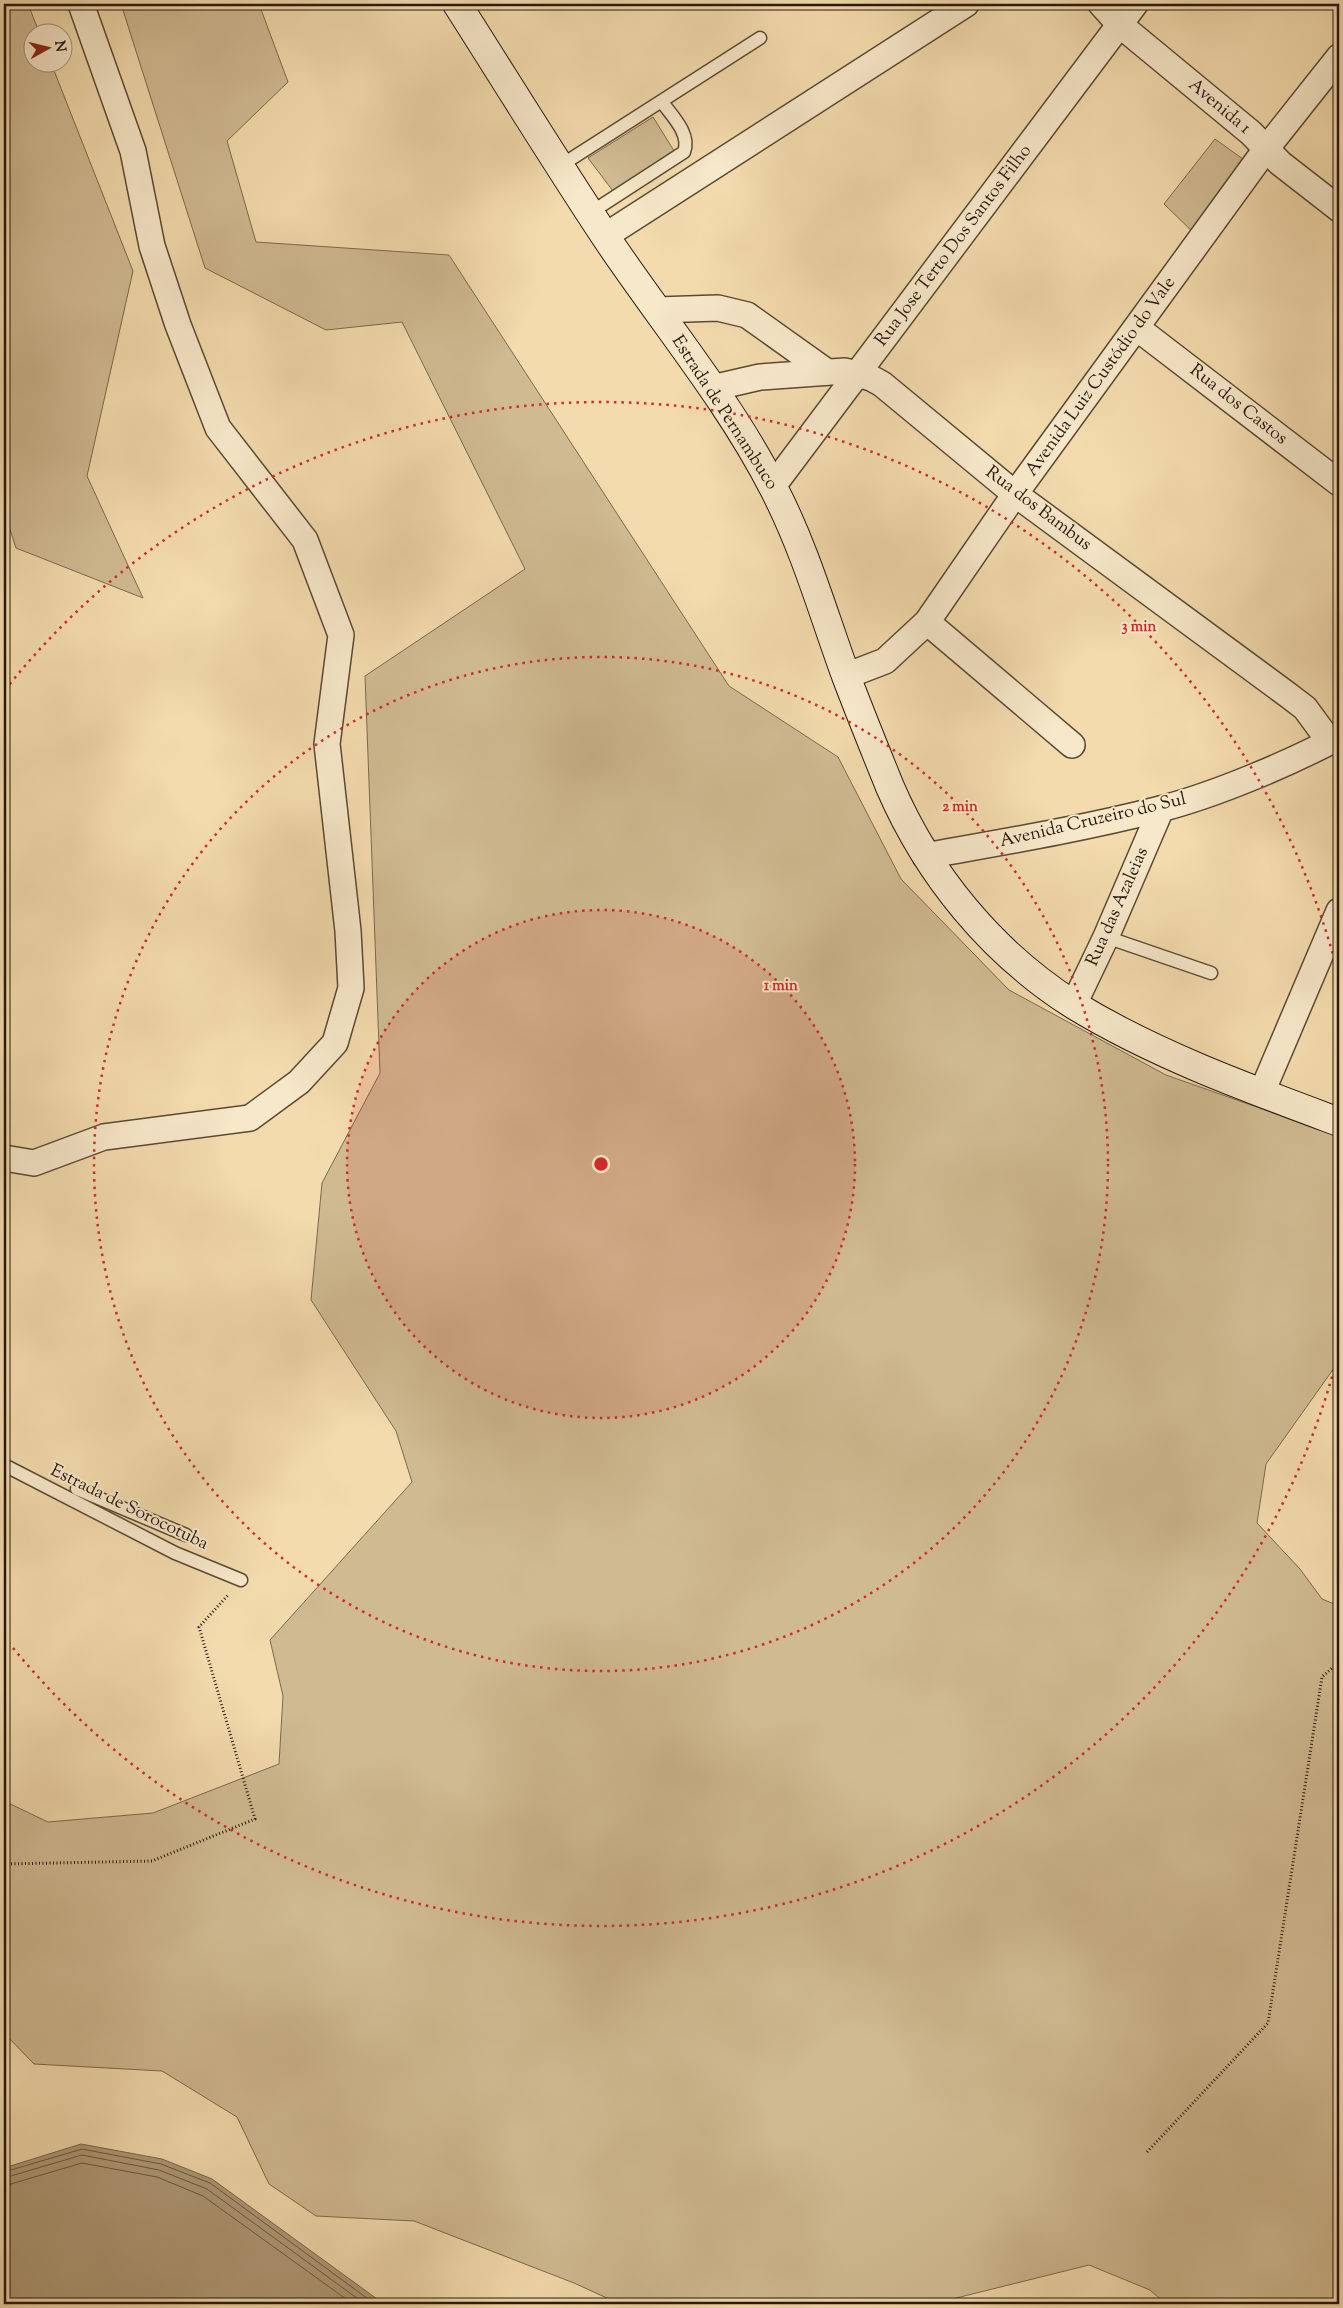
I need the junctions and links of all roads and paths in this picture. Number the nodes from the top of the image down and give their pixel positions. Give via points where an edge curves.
1 (80, 4) edge
2 (456, 4) edge
3 (966, 4) edge
4 (1101, 4) edge
5 (1135, 4) edge
6 (1120, 24) junction
7 (760, 38) dead end
8 (1339, 57) edge
9 (662, 102) junction
10 (1266, 150) junction
11 (560, 166) junction
12 (1339, 209) edge
13 (590, 213) junction
14 (605, 236) junction
15 (657, 310) junction
16 (1137, 328) junction
17 (827, 372) junction
18 (859, 374) junction
19 (712, 388) junction
20 (1339, 483) edge
21 (773, 486) junction
22 (1015, 494) junction
23 (927, 622) junction
24 (846, 676) junction
25 (1334, 740) edge
26 (1072, 745) dead end
27 (1161, 809) junction
28 (925, 856) junction
29 (1339, 911) edge
30 (1106, 937) junction
31 (1211, 974) dead end
32 (1074, 1004) junction
33 (1262, 1092) junction
34 (1339, 1122) edge
35 (4, 1158) edge
36 (4, 1465) edge
37 (77, 1489) dead end
38 (166, 1527) junction
39 (186, 1535) dead end
40 (159, 1545) junction
41 (241, 1580) joint
42 (1339, 1662) edge
43 (4, 1864) edge
44 (1147, 2152) dead end

1 - 35 street via 133,151 152,246 218,428 305,540 341,635 327,744 348,931 350,988 335,1043 299,1082 250,1118 104,1136 34,1163
2 - 11 main road, Estrada de Pernambuco
3 - 14 street
4 - 6 street, Avenida 1
5 - 6 street, Rua Jose Terto Dos Santos Filho
6 - 10 street, Avenida 1 via 1251,133
6 - 18 street, Rua Jose Terto Dos Santos Filho
7 - 9 lane
8 - 10 street, Avenida Luiz Custódio do Vale
9 - 11 lane
9 - 13 lane via 684,134 684,152
10 - 12 street, Avenida 1
10 - 16 street, Avenida Luiz Custódio do Vale
11 - 13 main road, Estrada de Pernambuco
13 - 14 main road, Estrada de Pernambuco
14 - 15 main road, Estrada de Pernambuco
15 - 17 street via 718,308 747,315
15 - 19 main road, Estrada de Pernambuco
16 - 20 street, Rua dos Castos
16 - 22 street, Avenida Luiz Custódio do Vale
17 - 18 street, Rua dos Bambus
17 - 19 street, Rua dos Bambus via 760,377
18 - 21 street, Rua Jose Terto Dos Santos Filho
18 - 22 street, Rua dos Bambus via 882,384
19 - 21 main road, Estrada de Pernambuco
21 - 24 main road, Estrada de Pernambuco via 807,561
22 - 23 street, Avenida Luiz Custódio do Vale
22 - 25 street, Rua dos Bambus via 1305,708
23 - 24 street, Avenida Luiz Custódio do Vale via 884,661
23 - 26 street
24 - 28 main road, Estrada de Pernambuco via 892,792
25 - 27 street, Avenida Cruzeiro do Sul via 1261,773
27 - 28 street, Avenida Cruzeiro do Sul
27 - 30 street, Rua das Azaleias
28 - 32 main road, Estrada de Pernambuco via 956,900 990,936 1029,972
29 - 33 street
30 - 31 lane
30 - 32 street, Rua das Azaleias
32 - 33 main road, Estrada de Pernambuco via 1146,1043
33 - 34 main road, Estrada de Pernambuco
36 - 40 lane, Estrada de Sorocotuba
37 - 38 lane
38 - 39 lane
38 - 40 lane
40 - 41 lane, Estrada de Sorocotuba
41 - 43 path via 199,1627 254,1819 152,1861
42 - 44 path via 1322,1677 1268,2023

